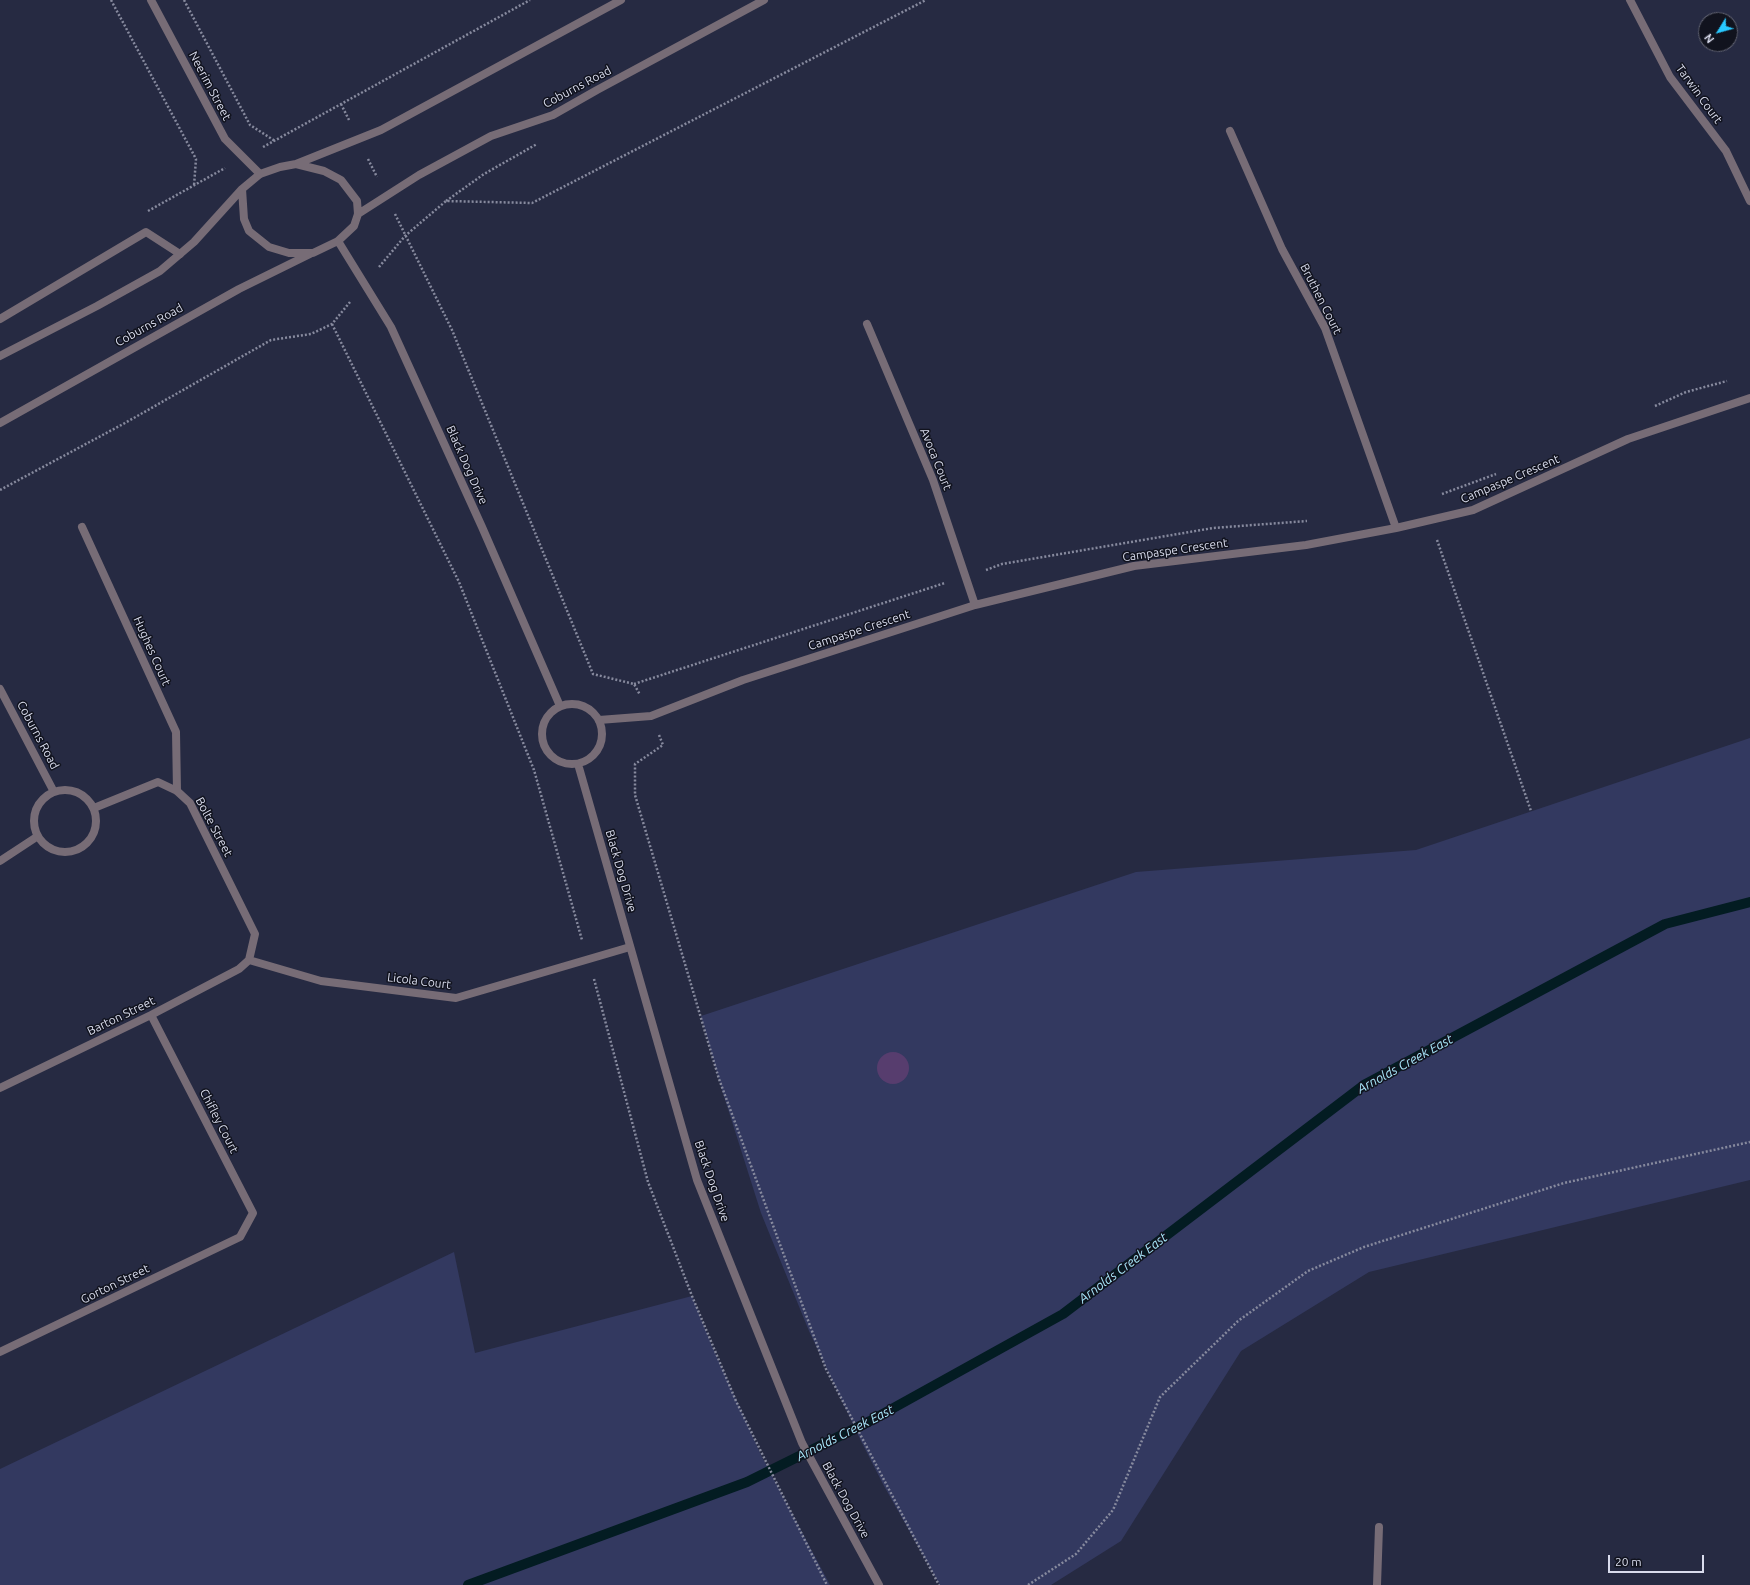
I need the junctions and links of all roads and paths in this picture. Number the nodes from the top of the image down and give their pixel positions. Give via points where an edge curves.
1 (111, 0) edge
2 (151, 0) edge
3 (184, 0) edge
4 (621, 0) edge
5 (764, 0) edge
6 (926, 0) edge
7 (1630, 0) edge
8 (341, 104) dead end
9 (1230, 131) dead end
10 (358, 139) junction
11 (275, 141) dead end
12 (540, 143) dead end
13 (296, 164) junction
14 (260, 174) junction
15 (194, 186) dead end
16 (242, 189) junction
17 (386, 196) junction
18 (446, 201) junction
19 (1750, 201) edge
20 (358, 214) junction
21 (405, 236) junction
22 (338, 241) junction
23 (313, 253) junction
24 (180, 254) junction
25 (365, 284) junction
26 (0, 319) edge
27 (332, 324) junction
28 (867, 324) dead end
29 (0, 356) edge
30 (1729, 381) dead end
31 (1750, 398) edge
32 (1650, 408) dead end
33 (0, 423) edge
34 (1497, 474) dead end
35 (0, 490) edge
36 (1438, 495) dead end
37 (1431, 520) junction
38 (1308, 521) dead end
39 (82, 527) dead end
40 (1396, 528) junction
41 (966, 576) junction
42 (975, 605) junction
43 (634, 684) junction
44 (0, 689) edge
45 (560, 706) junction
46 (651, 716) junction
47 (599, 720) junction
48 (578, 764) junction
49 (177, 791) junction
50 (54, 792) junction
51 (94, 808) junction
52 (1531, 811) dead end
53 (38, 836) junction
54 (0, 861) edge
55 (630, 947) junction
56 (588, 959) junction
57 (249, 960) junction
58 (151, 1015) junction
59 (0, 1088) edge
60 (1750, 1142) edge
61 (240, 1237) joint
62 (0, 1352) edge
63 (1379, 1527) dead end
64 (827, 1585) edge
65 (879, 1585) edge
66 (939, 1585) edge
67 (1028, 1585) edge
68 (1378, 1585) edge

1 - 15 path via 196,159
2 - 14 street, Neerim Street via 225,139
3 - 11 path via 250,126
4 - 10 street via 388,126
5 - 17 street, Coburns Road via 554,115 491,136
6 - 18 path via 532,203
7 - 19 street, Tarwin Court via 1670,77 1726,151
8 - 10 path
9 - 40 street, Bruthen Court via 1282,249 1325,328
10 - 13 street
10 - 17 path
12 - 18 path via 484,174
13 - 14 street via 280,166
13 - 20 street via 324,171 341,180 357,201
14 - 16 street
16 - 23 street via 244,219 249,231 269,247 289,253
16 - 24 street
17 - 20 street, Coburns Road
17 - 21 path
18 - 21 path
20 - 22 street via 354,226
21 - 25 path
21 - 43 path via 452,330 593,674
22 - 23 street
22 - 25 street, Black Dog Drive
23 - 33 street, Coburns Road via 239,289
24 - 26 street via 146,232
24 - 29 street via 160,271
25 - 27 path
25 - 45 street, Black Dog Drive via 394,334 482,526
27 - 35 path via 312,334 271,340
27 - 56 path via 459,582 534,770
28 - 41 street, Avoca Court via 933,480
30 - 32 path via 1686,392
31 - 37 street, Campaspe Crescent via 1628,439 1473,510
34 - 36 path
37 - 40 street, Campaspe Crescent
37 - 52 path
38 - 41 path via 1213,528 1002,564
39 - 49 street, Hughes Court via 176,732
40 - 42 street, Campaspe Crescent via 1306,545 1134,566
41 - 42 street, Avoca Court
41 - 43 path
42 - 46 street, Campaspe Crescent via 743,680
43 - 46 path
44 - 50 street, Coburns Road
45 - 47 street via 569,704 587,707
45 - 48 street via 545,719 542,738 545,748 559,762
46 - 47 street, Campaspe Crescent
46 - 66 path via 663,745 635,764 635,795 719,1079 826,1369
47 - 48 street via 602,738 599,747 594,755
48 - 55 street, Black Dog Drive
49 - 51 street, Bolte Street via 158,782
49 - 57 street, Bolte Street via 190,803 255,934
50 - 51 street via 65,790 77,793 87,799
50 - 53 street via 45,798 35,816
51 - 53 street via 94,832 89,842 79,849 68,852 56,851
53 - 54 street
55 - 56 street, Licola Court
55 - 65 street, Black Dog Drive via 697,1180 808,1456
56 - 57 street, Licola Court via 456,998 321,981
56 - 64 path via 648,1182 736,1401
57 - 58 street, Barton Street via 239,969
58 - 59 street, Barton Street
58 - 61 street, Chifley Court via 253,1213
60 - 67 path via 1564,1183 1364,1247 1308,1271 1238,1321 1160,1397 1113,1510 1076,1554
61 - 62 street, Gorton Street
63 - 68 street

